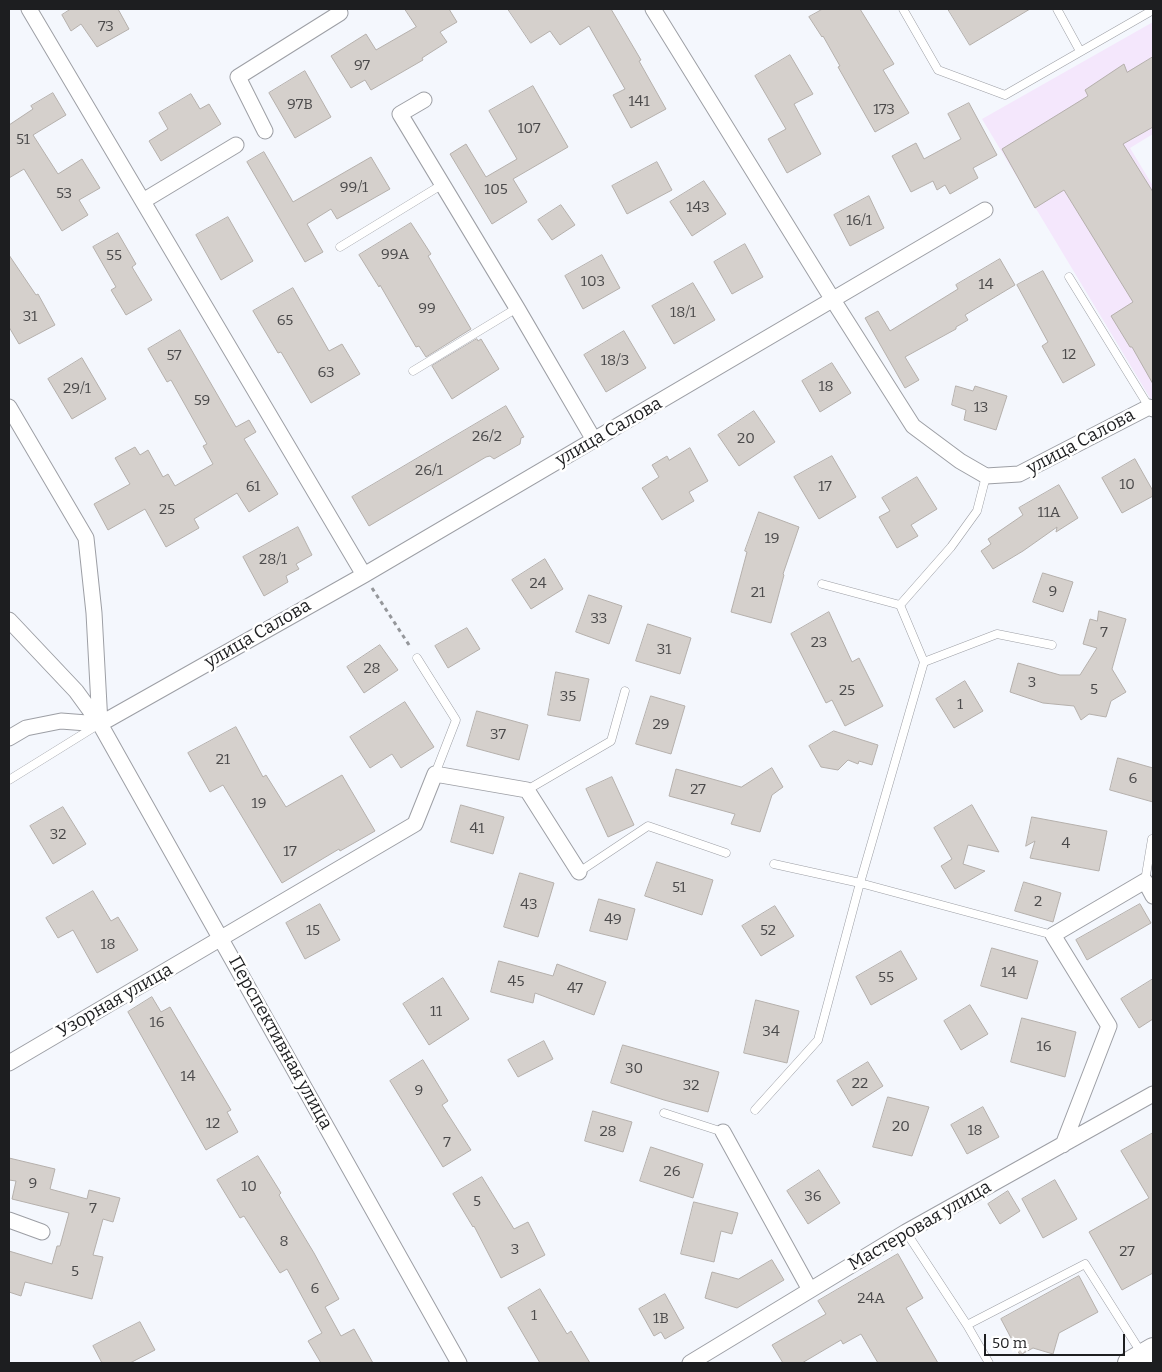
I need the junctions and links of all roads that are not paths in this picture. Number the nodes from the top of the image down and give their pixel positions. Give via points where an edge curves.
1 (29, 9) edge
2 (653, 9) edge
3 (903, 9) edge
4 (1058, 9) edge
5 (342, 10) edge
6 (1153, 10) edge
7 (1080, 51) junction
8 (424, 100) dead end
9 (266, 131) dead end
10 (236, 145) dead end
11 (443, 184) junction
12 (143, 201) junction
13 (985, 210) dead end
14 (340, 247) dead end
15 (1069, 277) dead end
16 (833, 300) junction
17 (517, 308) junction
18 (413, 371) dead end
19 (9, 407) edge
20 (1151, 408) edge
21 (594, 440) junction
22 (986, 476) junction
23 (364, 575) junction
24 (822, 584) dead end
25 (900, 605) junction
26 (9, 620) edge
27 (1052, 646) dead end
28 (417, 658) road end
29 (924, 662) junction
30 (625, 691) dead end
31 (100, 724) junction
32 (9, 738) edge
33 (435, 774) junction
34 (9, 780) edge
35 (527, 790) junction
36 (1152, 839) edge
37 (726, 853) dead end
38 (774, 864) dead end
39 (579, 872) joint
40 (1144, 881) junction
41 (860, 883) junction
42 (1153, 896) edge
43 (1053, 935) junction
44 (222, 939) junction
45 (9, 1063) edge
46 (1153, 1094) edge
47 (755, 1110) dead end
48 (664, 1113) dead end
49 (723, 1132) joint
50 (1063, 1145) junction
51 (9, 1220) edge
52 (42, 1232) dead end
53 (906, 1232) junction
54 (810, 1290) junction
55 (967, 1325) junction
56 (1142, 1356) edge
57 (459, 1363) edge
58 (690, 1363) edge
59 (989, 1363) edge

1 - 12 street
2 - 16 street
3 - 7 lane via 938,70 1005,94
4 - 7 lane
5 - 9 street via 238,77
6 - 7 lane
8 - 11 street via 400,114
10 - 12 street
11 - 14 lane
11 - 17 street
12 - 23 street
13 - 16 street, улица Салова
15 - 20 lane
16 - 21 street, улица Салова
16 - 22 street via 913,426
17 - 18 lane
17 - 21 street
19 - 31 street, Перспективная улица via 86,538
20 - 22 street, улица Салова via 1019,474
21 - 23 street, улица Салова
22 - 25 lane via 976,511 951,547
23 - 31 street, улица Салова
24 - 25 lane
25 - 29 lane
26 - 31 street, Перспективная улица via 76,691
27 - 29 lane via 998,634
28 - 33 lane via 456,720
29 - 41 lane
30 - 35 lane via 611,741
31 - 32 street via 61,721 26,728
31 - 34 lane
31 - 44 street, Перспективная улица
33 - 35 street
33 - 44 street, Узорная улица via 415,824
35 - 39 street
36 - 40 lane
37 - 39 lane via 648,826
38 - 41 lane
40 - 42 street
40 - 43 street
41 - 43 lane
41 - 47 lane via 818,1040
43 - 50 street via 1109,1026
44 - 45 street, Узорная улица
44 - 57 street, Перспективная улица
46 - 50 street, Мастеровая улица
48 - 49 lane
49 - 54 street
50 - 53 street, Мастеровая улица
51 - 52 street
53 - 54 street, Мастеровая улица
53 - 55 lane
54 - 58 street, Мастеровая улица
55 - 56 lane via 1085,1264
55 - 59 lane

